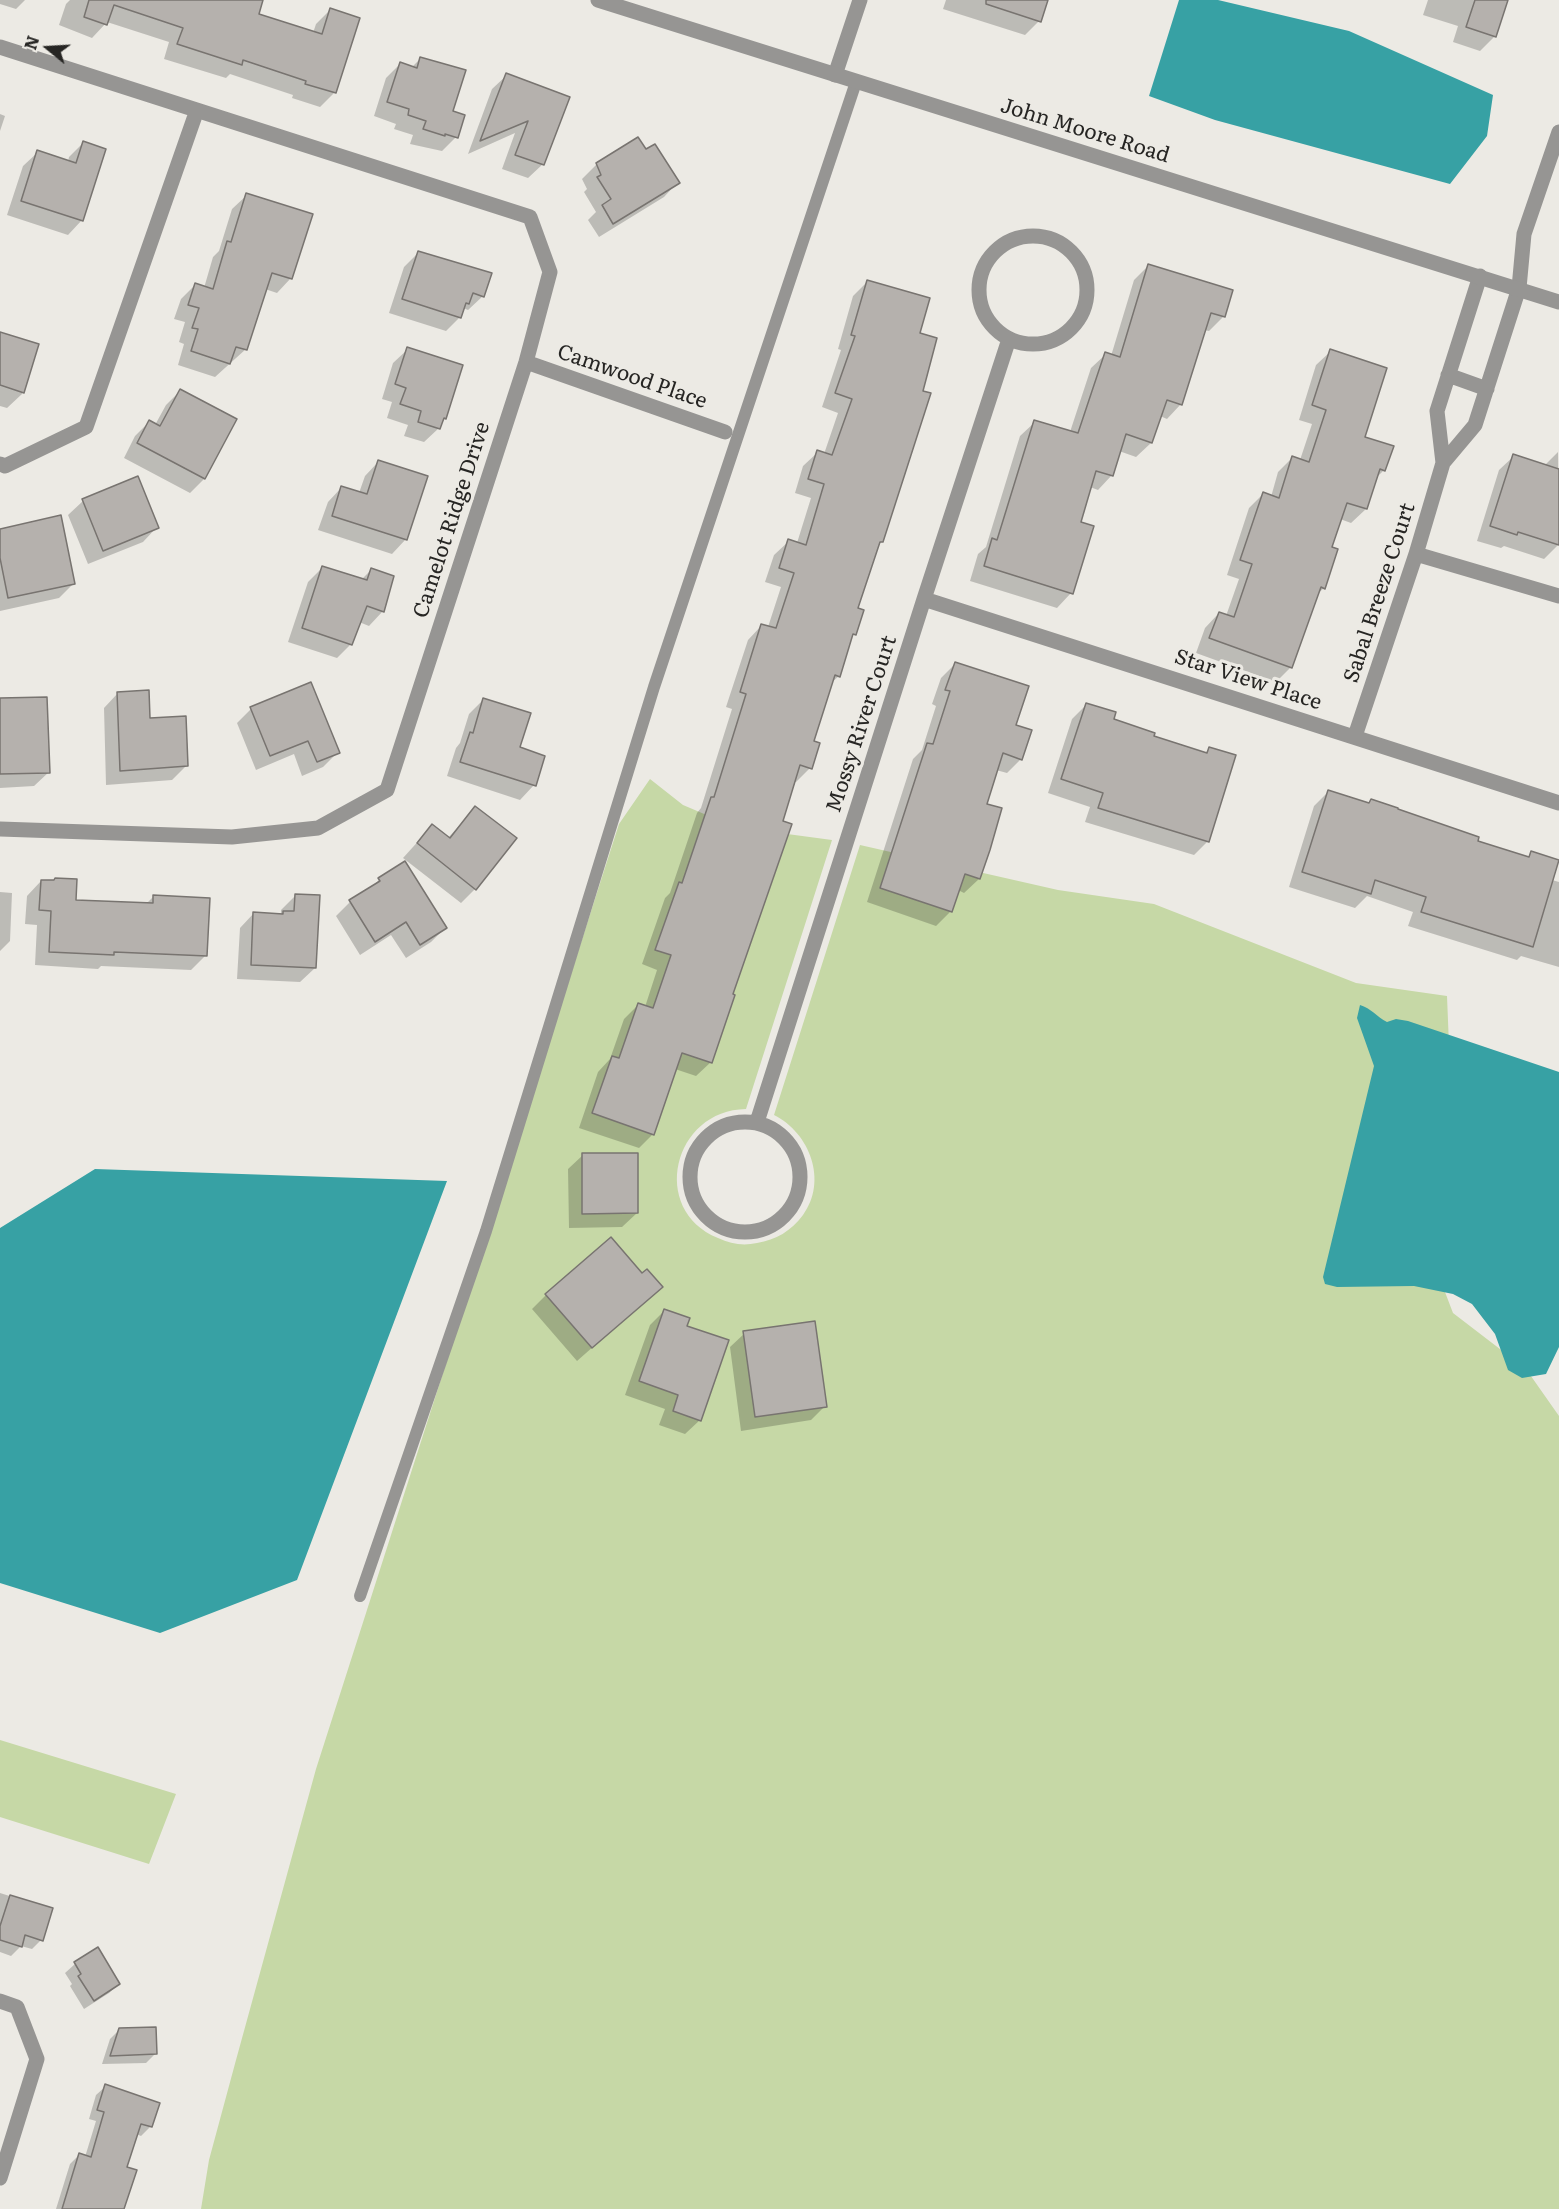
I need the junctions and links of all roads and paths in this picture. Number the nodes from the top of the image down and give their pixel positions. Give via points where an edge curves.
1 (598, 0) edge
2 (860, 0) edge
3 (0, 47) edge
4 (835, 75) junction
5 (856, 82) junction
6 (197, 110) junction
7 (1559, 132) edge
8 (1480, 276) junction
9 (1519, 288) junction
10 (1559, 302) edge
11 (1009, 339) junction
12 (526, 362) junction
13 (1448, 375) junction
14 (1487, 389) junction
15 (725, 432) dead end
16 (1443, 463) junction
17 (0, 464) edge
18 (1416, 554) junction
19 (1559, 596) edge
20 (924, 599) junction
21 (1355, 736) junction
22 (1559, 802) edge
23 (0, 829) edge
24 (757, 1122) junction
25 (360, 1596) dead end
26 (0, 2001) edge
27 (0, 2178) edge

1 - 4 street, John Moore Road
2 - 4 street
3 - 6 street, Camelot Ridge Drive
4 - 5 street, John Moore Road
5 - 8 street, John Moore Road
5 - 25 lane via 654,687 486,1231
6 - 12 street, Camelot Ridge Drive via 530,217 550,272
6 - 17 street via 86,427 5,466
7 - 9 street, Sabal Breeze Court via 1524,234
8 - 9 street, John Moore Road
8 - 13 street, Sabal Breeze Court
9 - 10 street, John Moore Road
9 - 14 street, Sabal Breeze Court
11 - 11 street via 995,329 979,299 979,281 985,265 995,251 1017,238 1043,236 1060,242 1084,270 1087,288 1076,323 1062,336 1045,343
11 - 20 street, Mossy River Court
12 - 15 street, Camwood Place
12 - 23 street, Camelot Ridge Drive via 387,790 318,828 232,837
13 - 14 street
13 - 16 street, Sabal Breeze Court via 1437,411
14 - 16 street, Sabal Breeze Court via 1475,425
16 - 18 street, Sabal Breeze Court
18 - 19 street
18 - 21 street, Sabal Breeze Court
20 - 21 street, Star View Place
20 - 24 street, Mossy River Court
21 - 22 street, Star View Place
24 - 24 street via 738,1121 719,1127 704,1139 694,1156 690,1174 692,1193 715,1224 731,1231 766,1228 781,1219 793,1206 799,1190 801,1172 787,1140
26 - 27 street via 16,2007 37,2059

